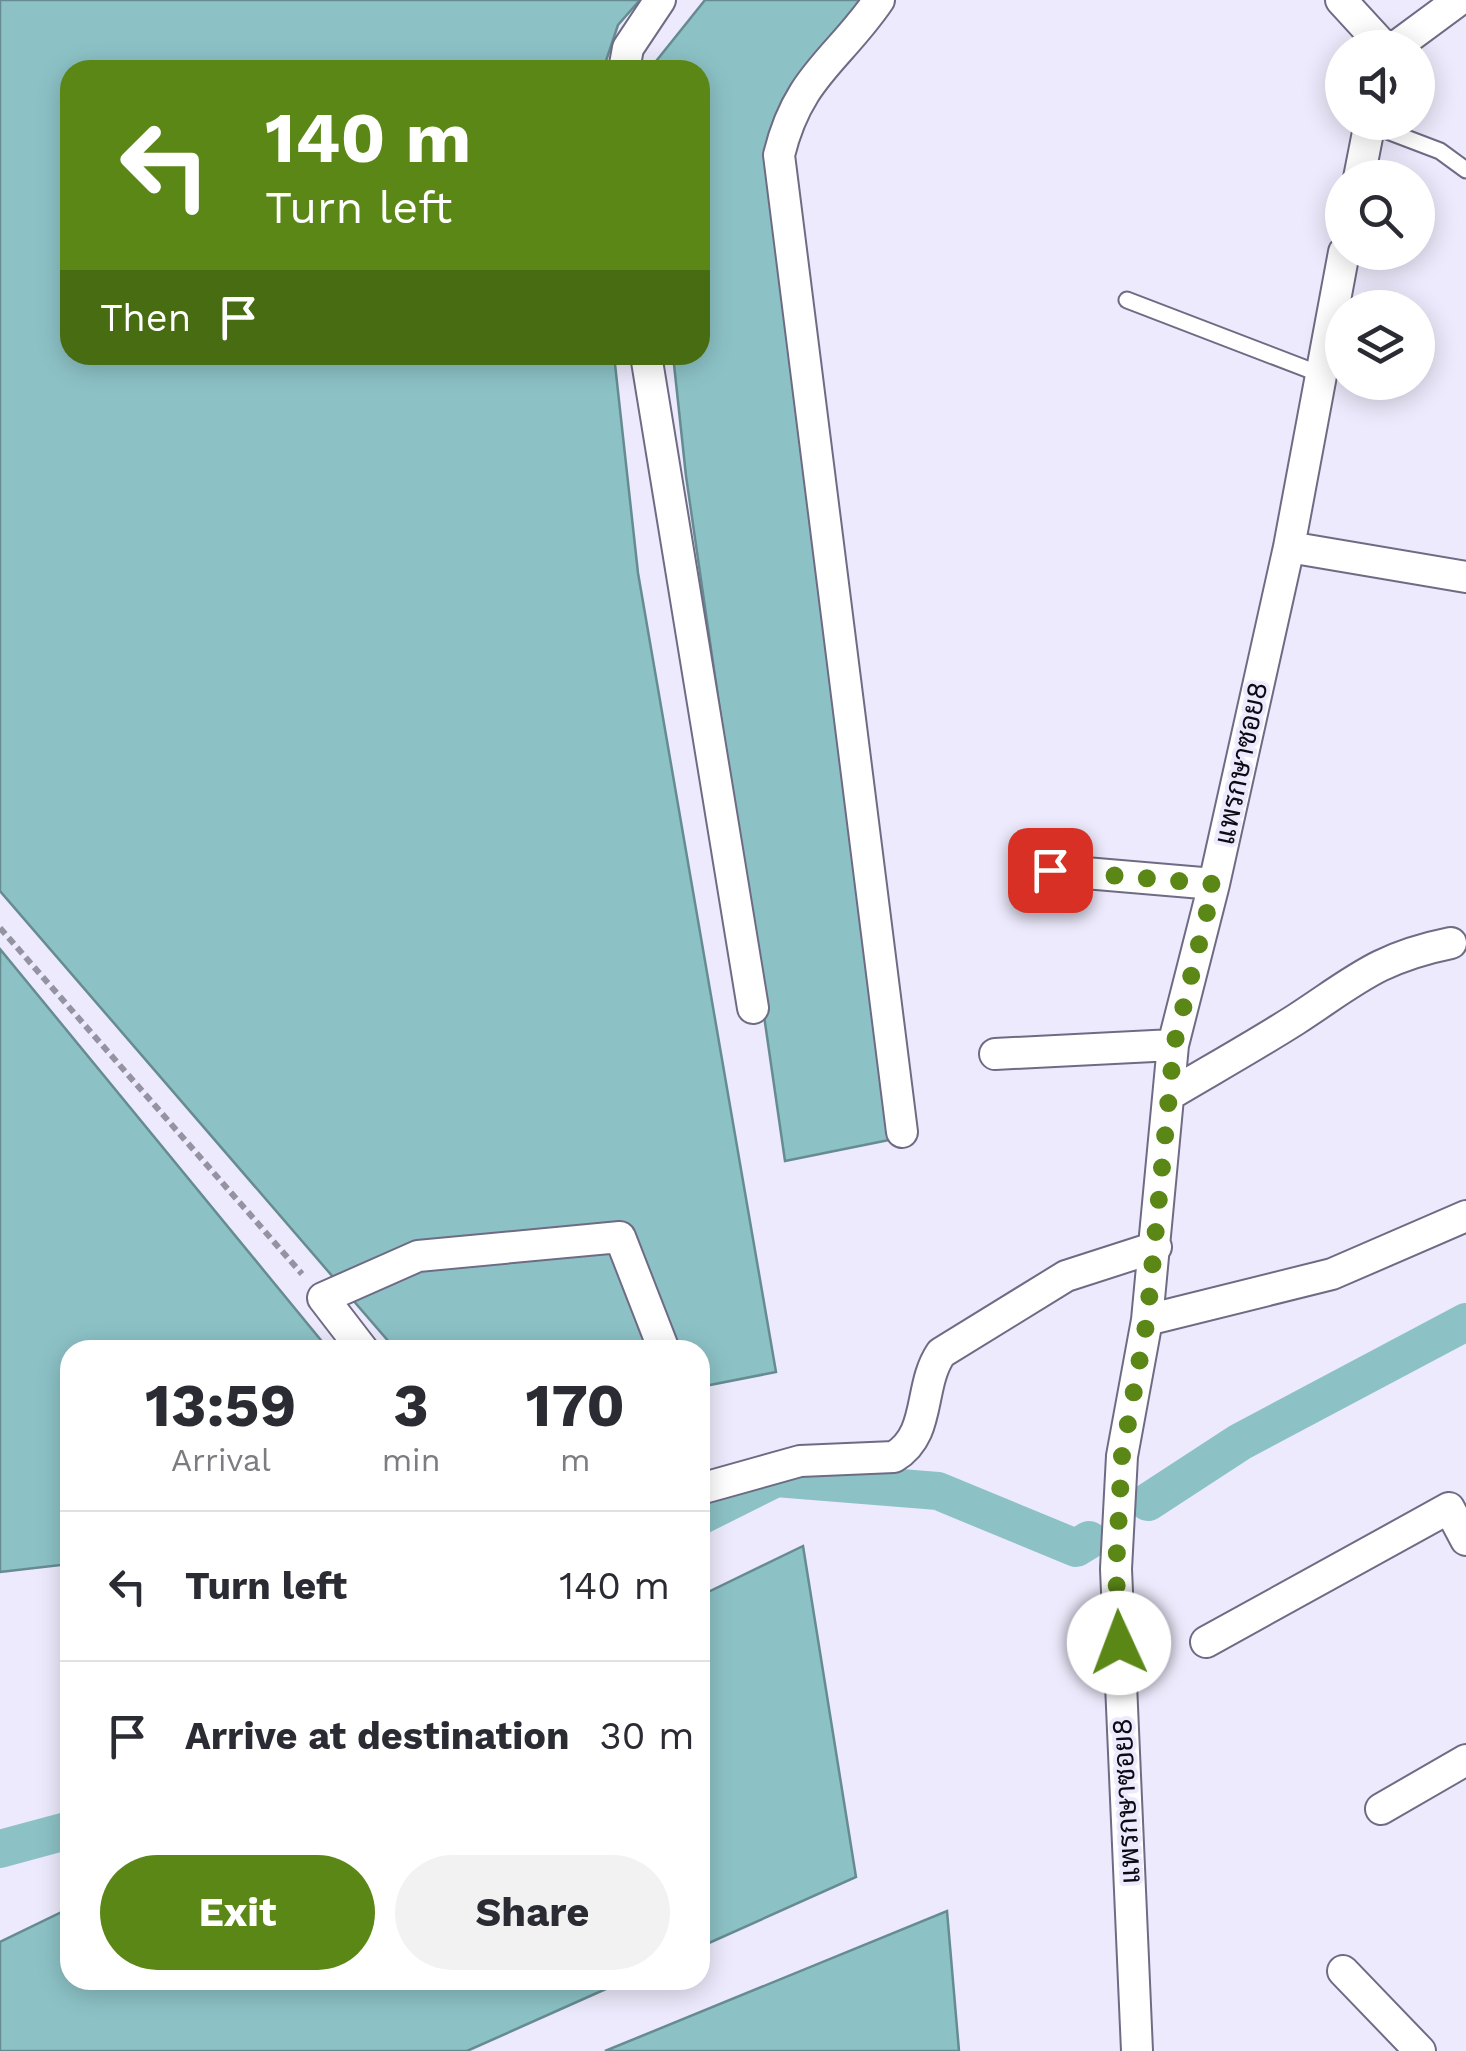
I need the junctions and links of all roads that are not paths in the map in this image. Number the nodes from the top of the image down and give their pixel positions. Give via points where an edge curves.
1 (660, 0) edge
2 (880, 0) edge
3 (1341, 0) edge
4 (1459, 0) edge
5 (1368, 30) edge
6 (1418, 30) edge
7 (626, 60) edge
8 (1412, 140) edge
9 (1466, 170) edge
10 (1340, 270) edge
11 (1127, 300) dead end
12 (648, 365) edge
13 (1320, 374) junction
14 (1289, 547) junction
15 (1466, 577) edge
16 (1050, 870) dead end
17 (1214, 884) junction
18 (1451, 943) dead end
19 (753, 1008) dead end
20 (1174, 1045) junction
21 (995, 1054) dead end
22 (1169, 1095) junction
23 (902, 1132) dead end
24 (1466, 1216) edge
25 (1156, 1248) junction
26 (1147, 1320) junction
27 (355, 1340) edge
28 (660, 1340) edge
29 (710, 1486) edge
30 (1458, 1504) edge
31 (1466, 1540) edge
32 (1206, 1642) dead end
33 (1466, 1760) edge
34 (1381, 1809) dead end
35 (1342, 1970) dead end
36 (1137, 2051) edge
37 (1420, 2051) edge

1 - 7 street
2 - 23 street via 811,80 788,116 779,155
3 - 5 street
4 - 6 street
8 - 9 lane
10 - 13 street, แพรกษาซอย8
11 - 13 lane
12 - 19 street
13 - 14 street, แพรกษาซอย8
14 - 15 street
14 - 17 street, แพรกษาซอย8
16 - 17 street
17 - 20 street, แพรกษาซอย8
18 - 22 street via 1410,951 1356,975
20 - 21 street
20 - 22 street, แพรกษาซอย8
22 - 25 street, แพรกษาซอย8
24 - 26 street via 1332,1274
25 - 26 street, แพรกษาซอย8
25 - 29 street via 1066,1276 941,1353 928,1372 919,1434 894,1457 800,1461
26 - 36 street, แพรกษาซอย8 via 1122,1456 1116,1569
27 - 28 street via 322,1298 418,1256 620,1237
30 - 31 street
30 - 32 street
33 - 34 street
35 - 37 street

